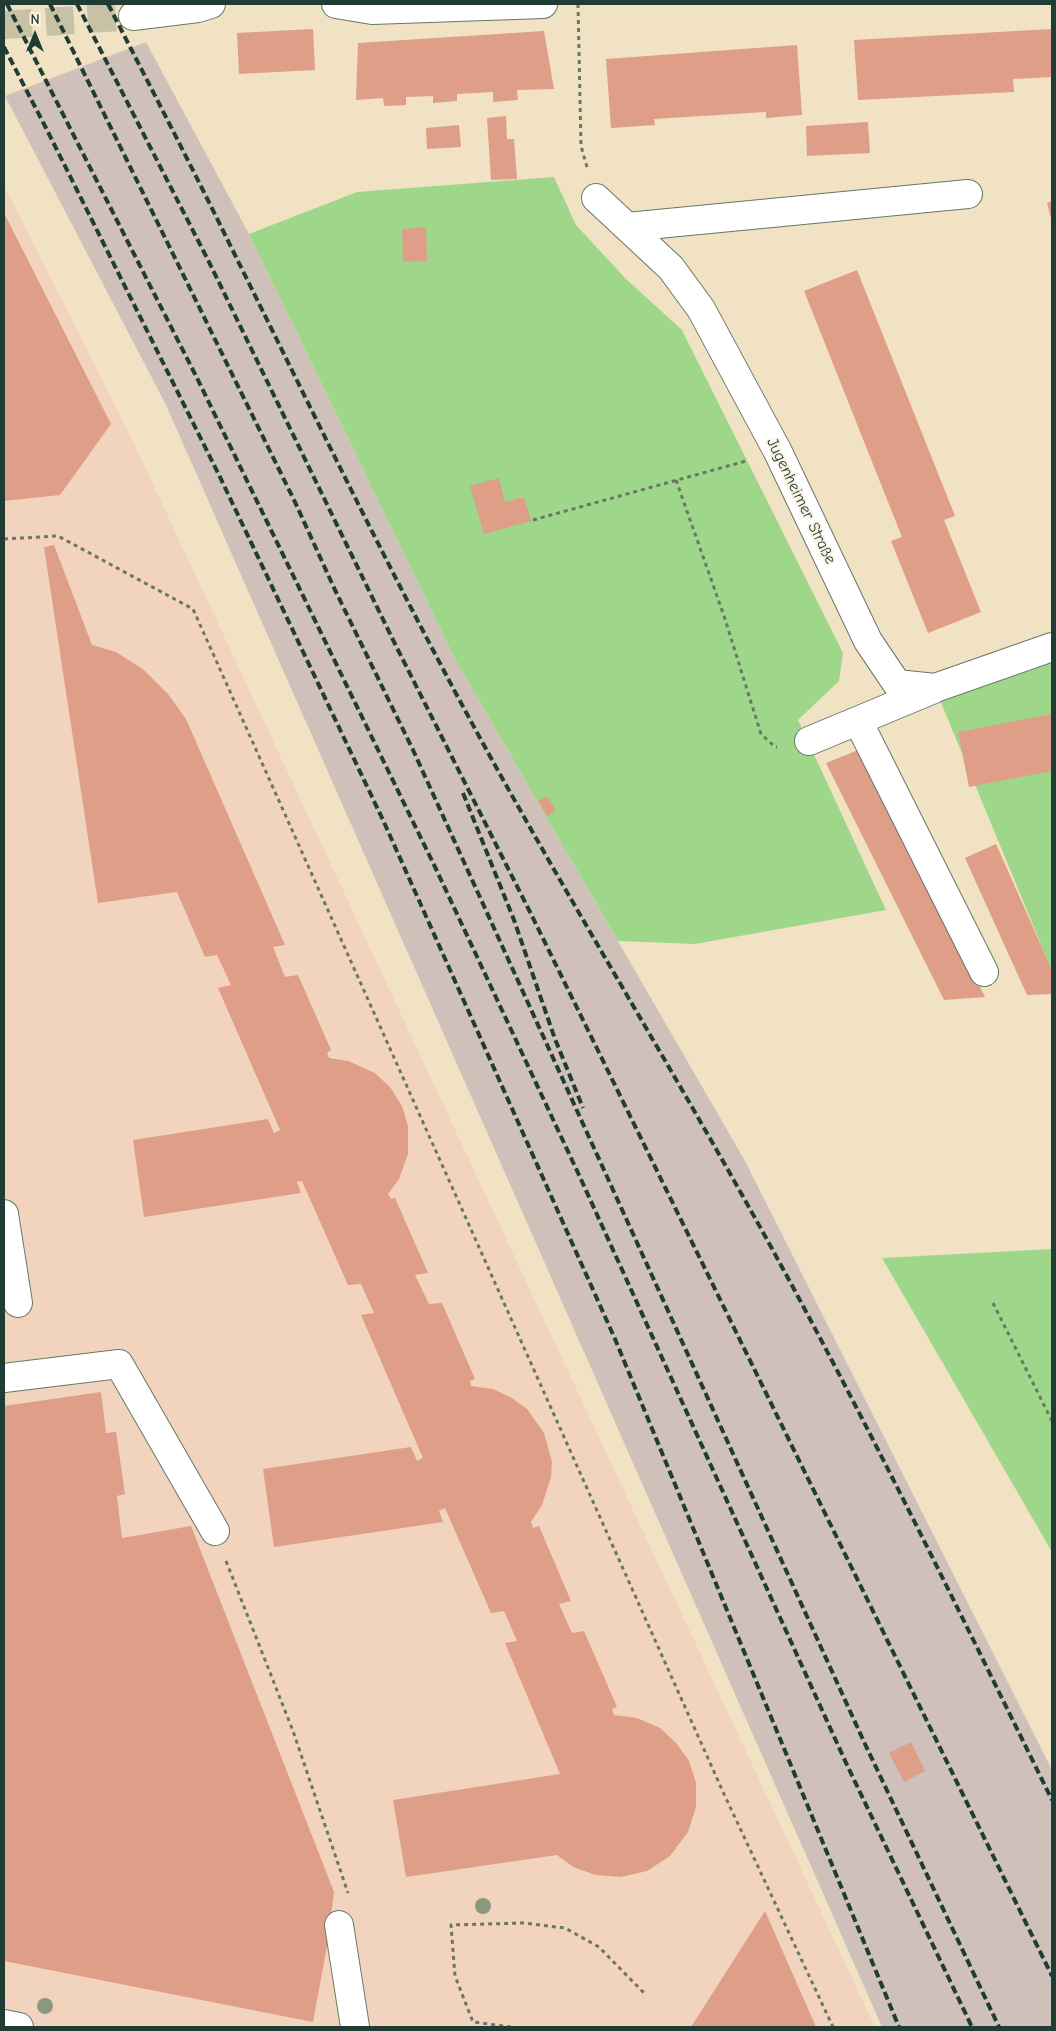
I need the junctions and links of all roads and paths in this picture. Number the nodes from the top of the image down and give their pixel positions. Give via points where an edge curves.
1 (210, 4) edge
2 (336, 4) edge
3 (543, 4) edge
4 (578, 4) edge
5 (133, 16) tunnel mouth
6 (968, 194) dead end
7 (596, 198) joint
8 (627, 228) junction
9 (778, 452) junction
10 (676, 480) junction
11 (533, 520) dead end
12 (4, 539) edge
13 (1052, 647) edge
14 (935, 688) junction
15 (858, 721) junction
16 (809, 742) joint
17 (984, 972) dead end
18 (4, 1214) edge
19 (8, 1261) edge
20 (993, 1302) dead end
21 (18, 1303) dead end
22 (4, 1378) edge
23 (1052, 1421) edge
24 (215, 1531) joint
25 (349, 1898) dead end
26 (339, 1924) dead end
27 (644, 1993) dead end
28 (4, 2024) edge
29 (19, 2027) edge
30 (355, 2027) edge
31 (511, 2027) edge
32 (833, 2027) edge

1 - 5 street
2 - 3 street via 372,10
4 - 7 path via 581,146
6 - 8 street
7 - 8 street, Jugenheimer Straße
8 - 9 street, Jugenheimer Straße via 671,268 701,310
9 - 10 path
9 - 14 street, Jugenheimer Straße via 868,641 897,684
10 - 11 path
10 - 16 path via 724,616 760,734 775,748
12 - 32 path via 58,536 193,609 716,1775
13 - 14 street, Jugenheimer Straße
14 - 15 street
15 - 16 street
15 - 17 street
18 - 19 street
19 - 21 street
20 - 23 path
22 - 24 street via 119,1364
24 - 25 path via 293,1731
26 - 30 street
27 - 31 path via 599,1947 565,1928 523,1923 451,1925 456,1976 473,2022
28 - 29 street

